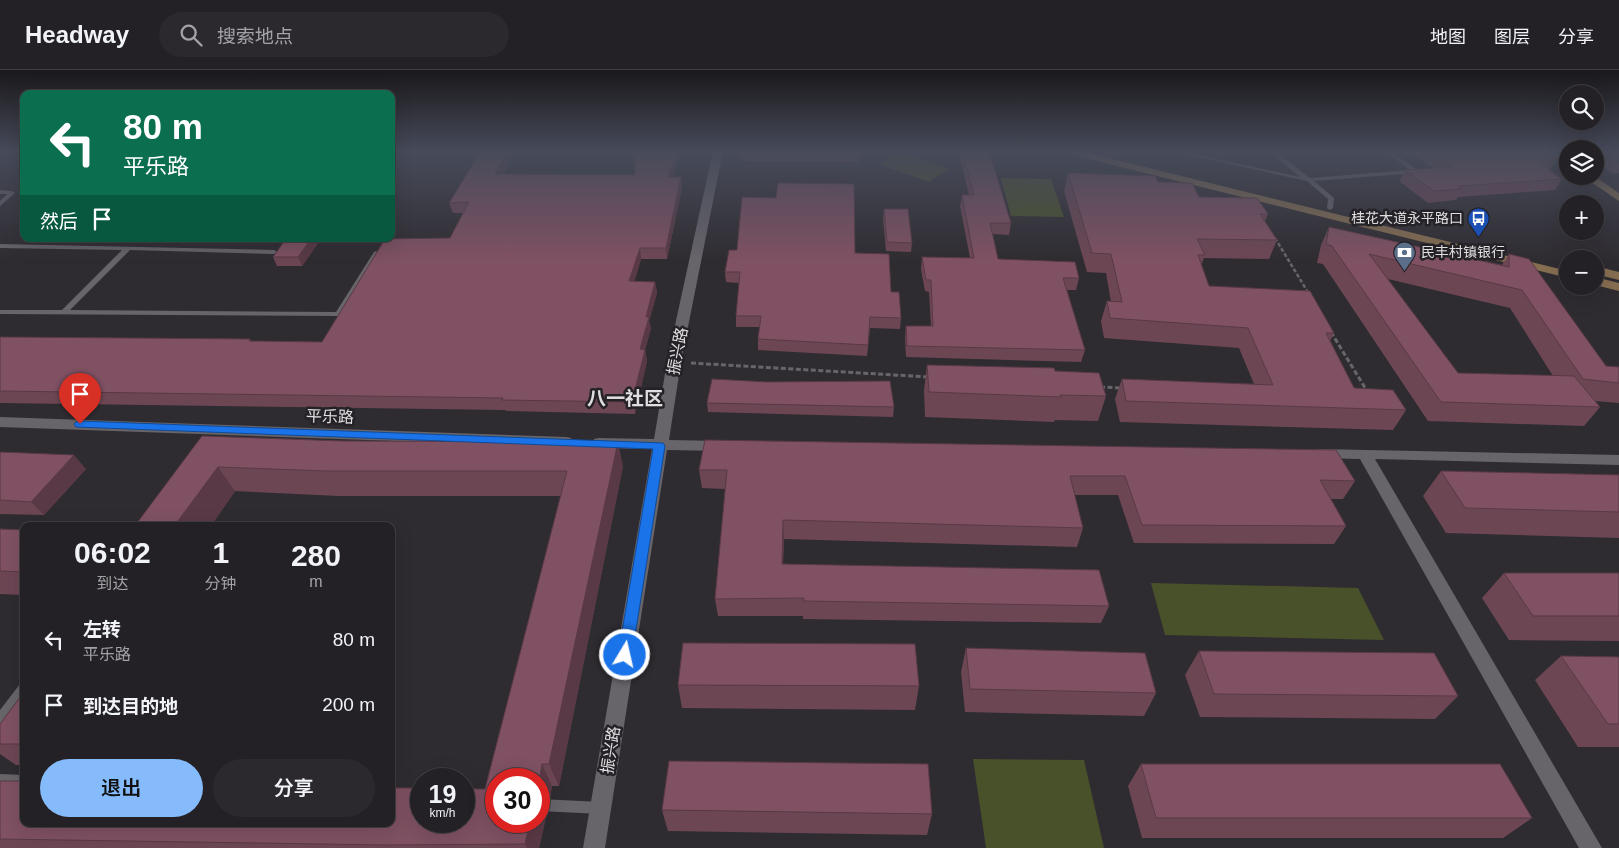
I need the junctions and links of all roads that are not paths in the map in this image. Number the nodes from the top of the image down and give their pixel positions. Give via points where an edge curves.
1 (710, 187) edge
2 (1214, 187) edge
3 (1245, 187) edge
4 (1317, 187) edge
5 (1604, 187) edge
6 (0, 192) edge
7 (1619, 198) edge
8 (0, 204) edge
9 (1330, 208) junction
10 (0, 246) edge
11 (128, 248) junction
12 (274, 252) edge
13 (376, 253) edge
14 (1559, 262) edge
15 (1604, 272) edge
16 (1559, 273) edge
17 (1619, 276) edge
18 (1604, 284) edge
19 (1619, 287) edge
20 (65, 311) junction
21 (0, 312) edge
22 (0, 422) edge
23 (659, 446) junction
24 (739, 447) edge
25 (1305, 454) edge
26 (1364, 454) junction
27 (1619, 460) edge
28 (20, 692) edge
29 (0, 719) edge
30 (0, 780) edge
31 (20, 781) edge
32 (550, 806) edge
33 (600, 808) junction
34 (594, 848) edge
35 (1592, 848) edge

1 - 23 street, 振兴路
2 - 16 main road
3 - 9 main road
4 - 9 lane via 1331,198
5 - 7 main road
6 - 8 lane via 12,193
9 - 14 main road
10 - 11 lane
11 - 12 lane
11 - 20 lane
13 - 20 lane via 338,314
15 - 17 main road
18 - 19 main road
20 - 21 lane
22 - 23 street, 平乐路 via 216,433
23 - 24 street, 平乐路
23 - 33 street, 振兴路
25 - 26 street
26 - 27 street
26 - 35 street
28 - 29 lane
30 - 31 lane
32 - 33 lane
33 - 34 street, 振兴路

